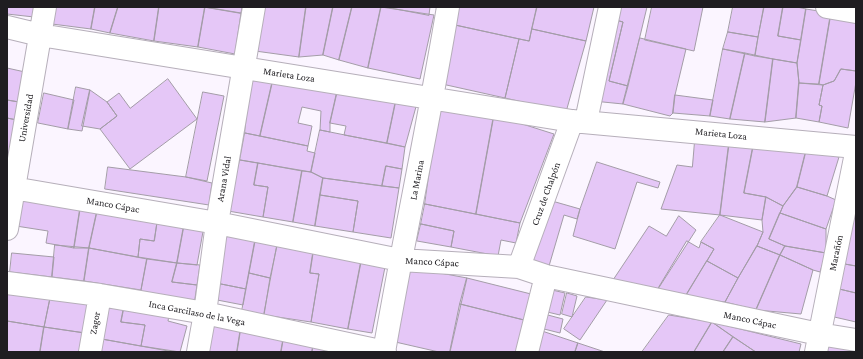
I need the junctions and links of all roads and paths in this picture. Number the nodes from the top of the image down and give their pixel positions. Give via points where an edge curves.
1 (45, 7) edge
2 (254, 7) edge
3 (448, 7) edge
4 (610, 7) edge
5 (827, 7) edge
6 (856, 12) edge
7 (7, 27) edge
8 (40, 35) junction
9 (244, 68) junction
10 (433, 98) junction
11 (579, 121) junction
12 (856, 147) edge
13 (856, 153) edge
14 (10, 188) edge
15 (217, 223) junction
16 (7, 229) edge
17 (400, 260) junction
18 (519, 267) junction
19 (546, 276) junction
20 (7, 283) edge
21 (100, 295) junction
22 (205, 313) junction
23 (856, 340) edge
24 (817, 343) edge
25 (90, 352) edge
26 (198, 352) edge
27 (385, 352) edge
28 (527, 352) edge

1 - 8 street, Universidad
2 - 9 street, Arana Vidal
3 - 10 street, La Marina
4 - 11 street, Cruz de Chalpón
5 - 6 street
7 - 8 street, Marieta Loza
8 - 9 street, Marieta Loza
8 - 14 street, Universidad
9 - 10 street, Marieta Loza
9 - 15 street, Arana Vidal
10 - 11 street, Marieta Loza
10 - 17 street, La Marina
11 - 12 street, Marieta Loza
11 - 18 street, Cruz de Chalpón
13 - 24 street, Marañón
14 - 15 street, Manco Cápac
14 - 16 street, Universidad
15 - 17 street, Manco Cápac
15 - 22 street, Arana Vidal
17 - 18 street, Manco Cápac
17 - 27 street, La Marina
18 - 19 street, Manco Cápac
19 - 24 street, Manco Cápac
19 - 28 street
20 - 21 street, Inca Garcilaso de la Vega
21 - 22 street, Inca Garcilaso de la Vega
21 - 25 street, Zagor
22 - 26 street, Arana Vidal
22 - 27 street, Inca Garcilaso de la Vega
23 - 24 street, Manco Cápac

